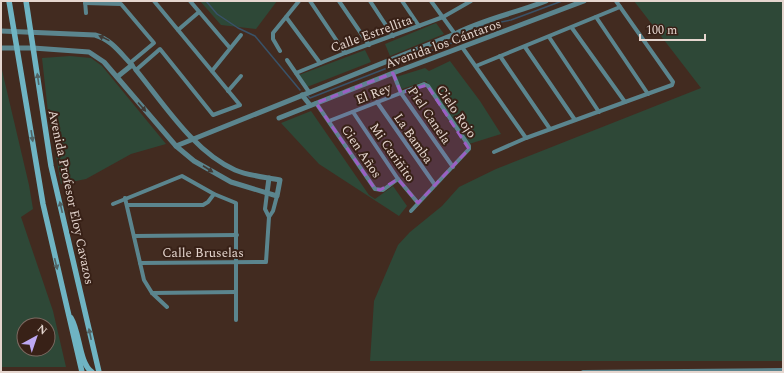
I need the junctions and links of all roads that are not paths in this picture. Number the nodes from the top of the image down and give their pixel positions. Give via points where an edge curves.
1 (9, 1) edge
2 (26, 1) edge
3 (154, 1) edge
4 (190, 1) edge
5 (299, 1) edge
6 (310, 1) edge
7 (338, 1) edge
8 (370, 1) edge
9 (402, 1) edge
10 (431, 1) edge
11 (471, 1) edge
12 (546, 1) edge
13 (584, 1) edge
14 (616, 1) edge
15 (85, 2) edge
16 (464, 3) edge
17 (620, 7) junction
18 (199, 12) junction
19 (86, 13) dead end
20 (286, 17) junction
21 (443, 17) junction
22 (596, 17) junction
23 (419, 26) junction
24 (572, 28) junction
25 (178, 30) junction
26 (1, 31) edge
27 (13, 31) junction
28 (31, 32) junction
29 (455, 34) junction
30 (241, 35) dead end
31 (393, 36) junction
32 (549, 37) junction
33 (154, 43) junction
34 (369, 45) junction
35 (525, 47) junction
36 (1, 48) edge
37 (16, 48) junction
38 (33, 48) junction
39 (230, 48) junction
40 (462, 48) junction
41 (160, 49) junction
42 (280, 51) dead end
43 (345, 53) junction
44 (500, 56) junction
45 (287, 60) dead end
46 (320, 62) junction
47 (131, 64) junction
48 (476, 66) junction
49 (136, 70) junction
50 (212, 71) junction
51 (296, 73) junction
52 (392, 73) junction
53 (241, 76) dead end
54 (117, 77) junction
55 (424, 84) joint
56 (228, 91) junction
57 (310, 92) junction
58 (401, 93) junction
59 (648, 94) junction
60 (302, 95) junction
61 (376, 102) junction
62 (625, 102) junction
63 (316, 103) junction
64 (310, 105) junction
65 (353, 112) junction
66 (599, 112) junction
67 (279, 118) dead end
68 (575, 120) junction
69 (329, 121) junction
70 (550, 129) junction
71 (526, 138) junction
72 (193, 140) junction
73 (176, 146) junction
74 (494, 152) dead end
75 (454, 167) junction
76 (269, 178) junction
77 (398, 179) junction
78 (435, 185) junction
79 (267, 193) junction
80 (214, 194) junction
81 (276, 196) junction
82 (125, 198) junction
83 (418, 203) junction
84 (113, 204) dead end
85 (127, 205) junction
86 (411, 211) dead end
87 (269, 217) junction
88 (134, 236) junction
89 (237, 236) junction
90 (236, 262) junction
91 (140, 263) junction
92 (236, 292) junction
93 (152, 293) junction
94 (167, 308) dead end
95 (69, 315) junction
96 (236, 320) dead end
97 (94, 352) junction
98 (84, 357) junction
99 (783, 370) edge
100 (89, 371) edge
101 (693, 371) edge
102 (82, 372) edge
103 (99, 372) edge
104 (583, 372) edge
105 (632, 372) edge
106 (638, 372) edge

1 - 27 main road, Avenida Profesor Eloy Cavazos
2 - 28 main road, Avenida Profesor Eloy Cavazos
3 - 25 street
4 - 18 street
5 - 20 street
6 - 43 street
7 - 34 street
8 - 31 street
9 - 23 street
10 - 21 street
11 - 16 street, Calle Estrellita
12 - 29 street, Avenida los Cántaros via 482,21
13 - 40 street, Avenida los Cántaros
14 - 17 street
15 - 19 street
15 - 33 street via 121,4
16 - 21 street, Calle Estrellita
17 - 22 street
17 - 59 street via 673,82 672,85
18 - 25 street
18 - 39 street
20 - 42 street via 272,36
20 - 46 street
21 - 23 street, Calle Estrellita
21 - 29 street
22 - 24 street
22 - 59 street
23 - 31 street, Calle Estrellita
24 - 32 street
24 - 62 street
25 - 50 street
26 - 27 street
27 - 28 street
27 - 37 main road, Avenida Profesor Eloy Cavazos
28 - 38 main road, Avenida Profesor Eloy Cavazos
47 -> 28 street via 111,41 95,34
29 - 57 street, Avenida los Cántaros
30 - 39 street
31 - 34 street, Calle Estrellita
32 - 35 street
32 - 66 street
33 - 41 street
33 - 47 street
34 - 43 street, Calle Estrellita
35 - 44 street
35 - 68 street
36 - 37 street
37 - 38 street
37 -> 95 main road, Avenida Profesor Eloy Cavazos via 41,191
38 - 54 street via 89,52 104,62
97 -> 38 main road, Avenida Profesor Eloy Cavazos via 52,166
39 - 50 street
40 - 48 street
40 - 52 street, Avenida los Cántaros
41 - 49 street
41 - 56 street via 213,115 240,105
43 - 46 street, Calle Estrellita
44 - 48 street
44 - 70 street
45 - 51 street
46 - 51 street, Calle Estrellita
47 - 49 street
47 - 54 street
48 - 71 street
49 - 72 street
50 - 56 street
51 - 57 street
52 - 58 street, Piel Canela
52 - 63 street, Avenida los Cántaros
53 - 56 street
54 -> 73 street
55 - 58 street, El Rey
55 - 75 street, Cielo Rojo via 428,86 469,146 469,151
57 - 60 street, Avenida los Cántaros
58 - 61 street, El Rey
58 - 75 street, Piel Canela
59 - 62 street
60 - 64 street
60 - 72 street, Avenida los Cántaros
61 - 65 street, El Rey
61 - 78 street, La Bamba
62 - 66 street
63 - 64 street, Avenida los Cántaros
63 - 69 street, Cien Años
64 - 67 street, Avenida los Cántaros
65 - 69 street, El Rey
65 - 77 street, Mi Cariñito
66 - 68 street
68 - 70 street
69 - 77 street, Cien Años via 375,188 383,190
70 - 71 street
71 - 74 street
72 - 73 street, Avenida los Cántaros
72 - 76 street via 211,155 236,170
73 -> 79 street via 231,182
75 - 78 street
76 - 79 street
76 - 81 street via 280,180
77 - 83 street, Mi Cariñito
78 - 83 street
79 - 81 street
79 - 87 street via 265,209
80 - 82 street via 182,176
80 - 85 street via 203,205
80 - 89 street via 236,203
81 - 87 street via 273,212
82 - 84 street
82 - 85 street
83 - 86 street
85 - 88 street
87 - 90 street, Calle Bruselas via 266,262
88 - 89 street
88 - 91 street
89 - 90 street
90 - 91 street, Calle Bruselas
90 - 92 street
91 - 93 street via 144,280
92 - 93 street
92 - 96 street
93 - 94 street
95 - 98 main road via 76,326
95 - 102 main road, Avenida Profesor Eloy Cavazos
97 - 98 main road via 91,358
97 - 100 main road
97 - 103 main road, Avenida Profesor Eloy Cavazos
98 - 100 main road
99 - 101 street
101 - 106 street
104 - 105 street
105 - 106 street

